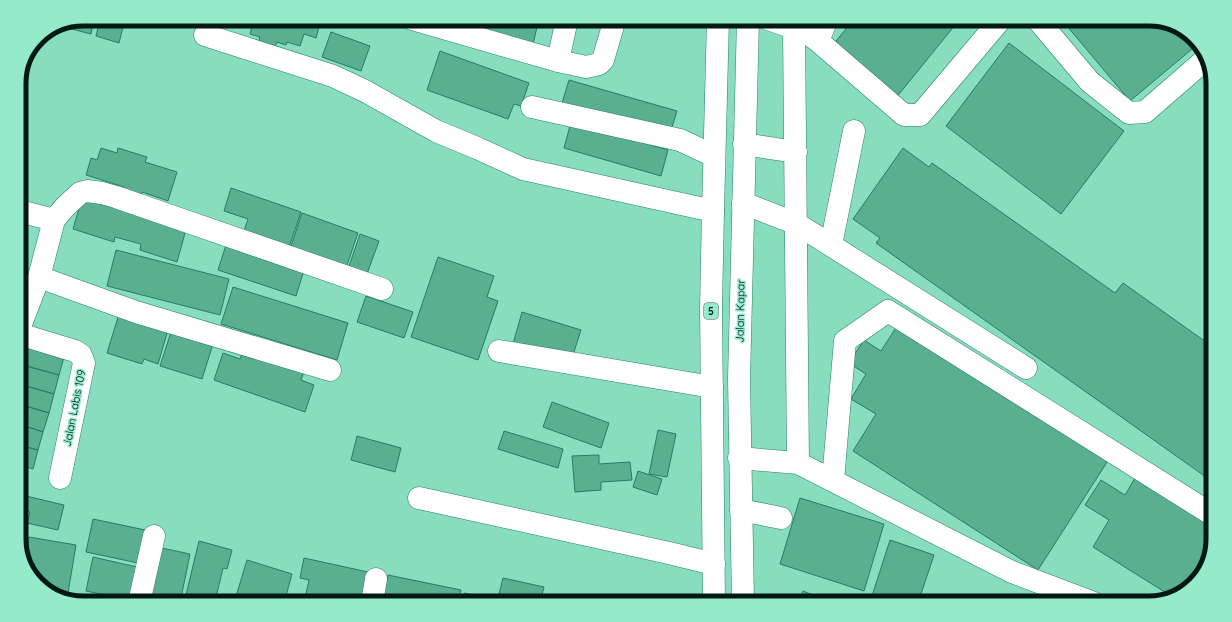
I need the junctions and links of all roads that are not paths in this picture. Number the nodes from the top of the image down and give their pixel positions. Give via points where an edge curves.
1 (436, 26) edge
2 (566, 26) edge
3 (613, 26) edge
4 (718, 26) edge
5 (748, 26) edge
6 (795, 26) edge
7 (798, 26) edge
8 (824, 26) edge
9 (995, 26) edge
10 (1043, 26) edge
11 (205, 35) dead end
12 (818, 41) junction
13 (558, 61) junction
14 (1202, 63) edge
15 (532, 107) dead end
16 (854, 130) dead end
17 (744, 144) junction
18 (796, 152) junction
19 (714, 156) junction
20 (743, 203) junction
21 (713, 211) junction
22 (26, 213) edge
23 (54, 220) junction
24 (797, 224) junction
25 (831, 245) junction
26 (39, 277) junction
27 (382, 289) dead end
28 (26, 311) edge
29 (26, 336) edge
30 (498, 351) dead end
31 (1026, 368) dead end
32 (330, 370) dead end
33 (712, 387) junction
34 (740, 458) junction
35 (798, 462) junction
36 (60, 478) dead end
37 (833, 480) junction
38 (419, 498) dead end
39 (741, 510) junction
40 (1206, 511) edge
41 (781, 518) dead end
42 (154, 536) dead end
43 (714, 564) junction
44 (376, 580) dead end
45 (141, 596) edge
46 (373, 596) edge
47 (714, 596) edge
48 (743, 596) edge
49 (1075, 596) edge

1 - 13 main road
2 - 13 main road
3 - 13 main road via 603,60 598,64 586,67
4 - 19 main road, 5
5 - 17 main road, Jalan Kapar
6 - 18 main road
7 - 12 main road
8 - 12 main road
9 - 12 main road via 920,115 904,115
10 - 14 main road via 1090,82 1129,113 1146,112
11 - 21 main road via 333,76 436,131 523,169
15 - 19 main road via 680,140
16 - 25 main road
17 - 18 main road
17 - 20 main road, Jalan Kapar
18 - 24 main road
19 - 21 main road, 5
20 - 24 main road
20 - 34 main road, Jalan Kapar
21 - 33 main road, 5
22 - 23 main road
23 - 26 main road
23 - 27 main road via 80,193 102,192
24 - 25 main road
24 - 35 main road
25 - 31 main road
26 - 28 main road
26 - 32 main road via 136,312
29 - 36 main road, Jalan Labis 109 via 75,351 84,363
30 - 33 main road
33 - 43 main road, 5
34 - 35 main road
34 - 39 main road, Jalan Kapar
35 - 37 main road
37 - 40 main road via 845,341 888,311
37 - 49 main road via 1012,572
38 - 43 main road
39 - 41 main road
39 - 48 main road, Jalan Kapar
42 - 45 main road
43 - 47 main road, 5
44 - 46 main road

